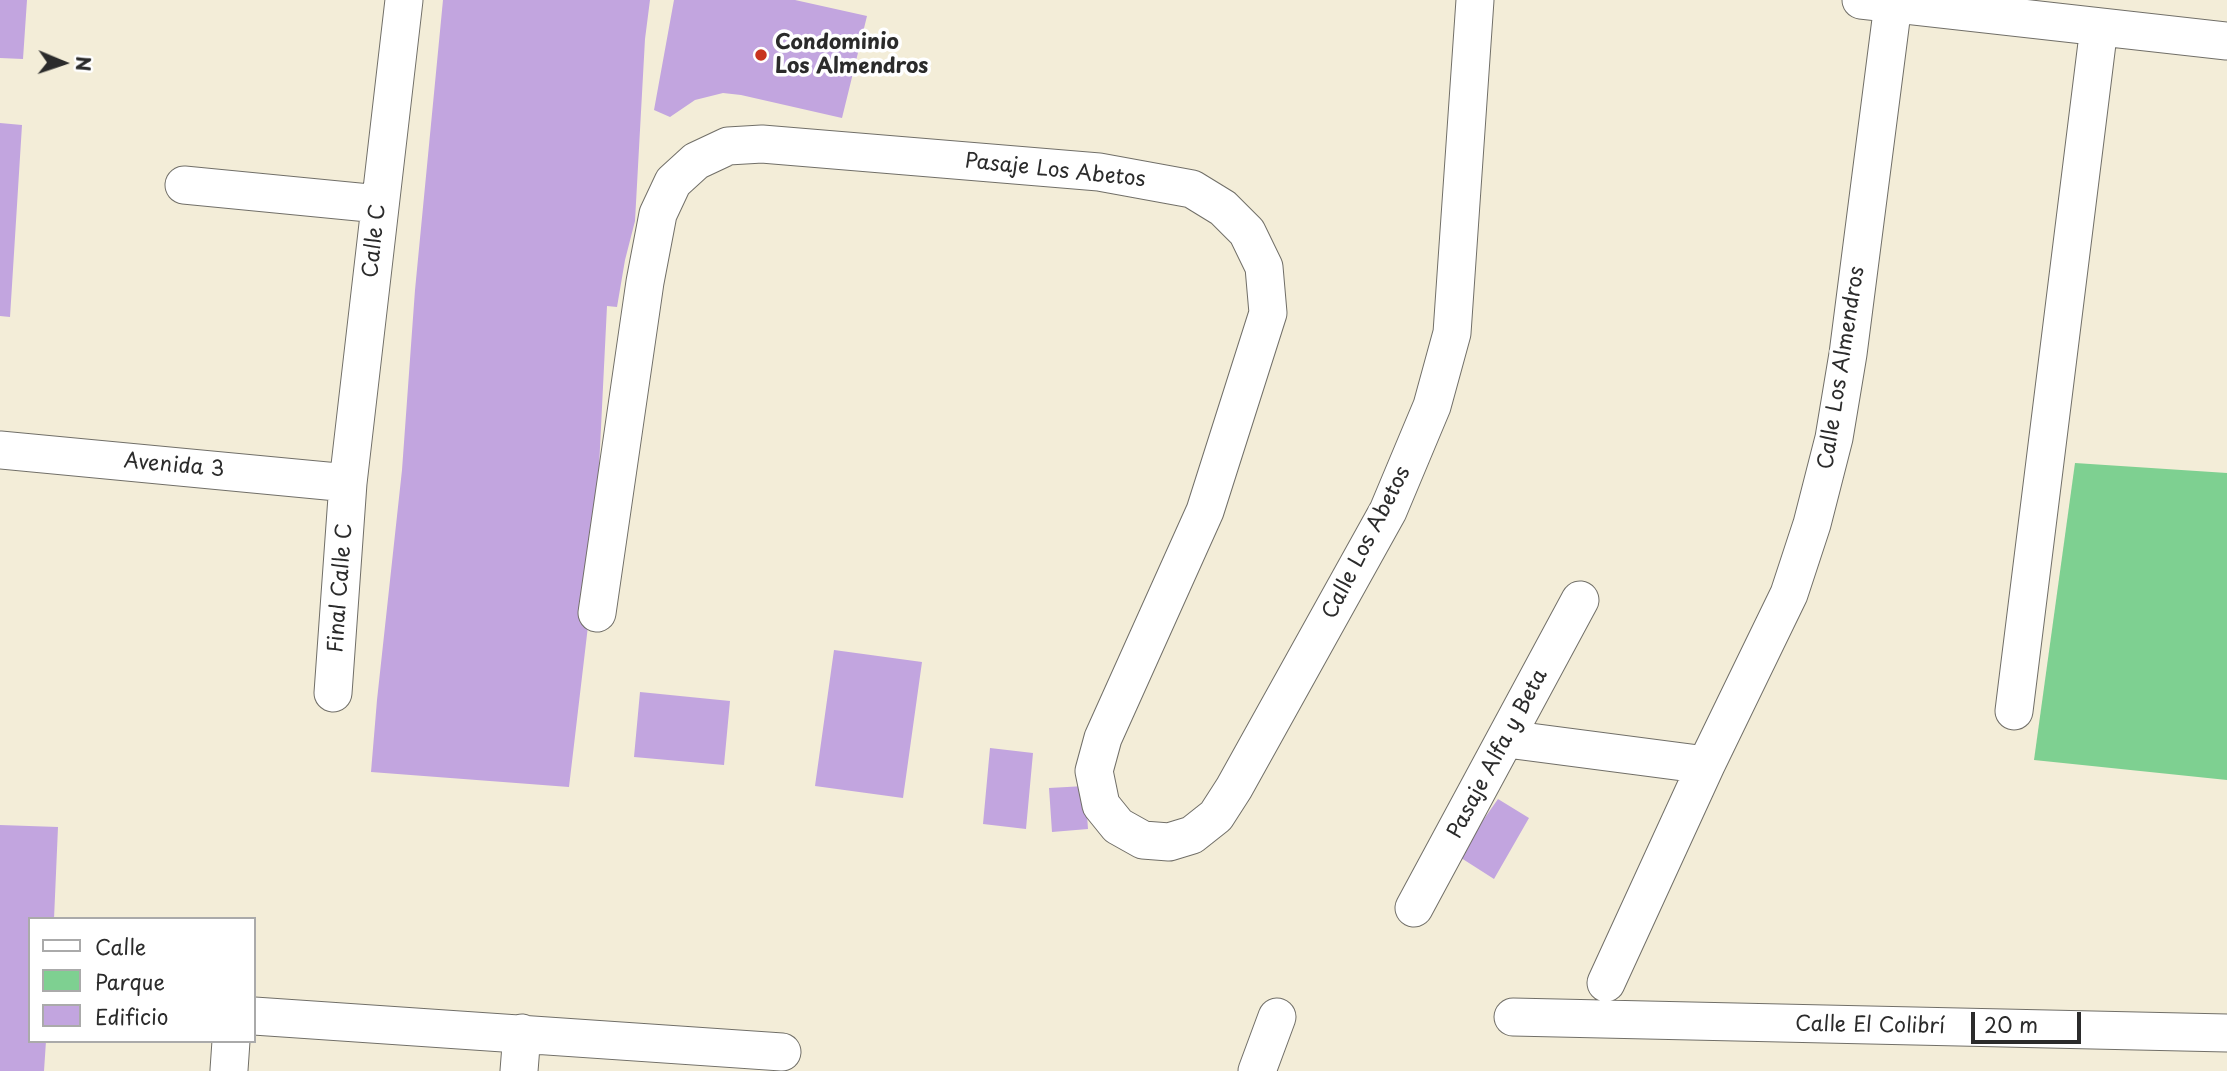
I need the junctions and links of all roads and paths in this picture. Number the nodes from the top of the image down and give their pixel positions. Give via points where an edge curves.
1 (404, 0) edge
2 (1475, 0) edge
3 (1877, 2) edge
4 (2099, 27) junction
5 (2227, 41) edge
6 (184, 185) dead end
7 (379, 205) junction
8 (0, 450) edge
9 (348, 483) junction
10 (1580, 600) dead end
11 (597, 613) dead end
12 (333, 693) dead end
13 (2014, 711) dead end
14 (1507, 739) junction
15 (1706, 765) junction
16 (1143, 840) joint
17 (1414, 908) dead end
18 (1606, 983) dead end
19 (256, 1016) edge
20 (1277, 1017) dead end
21 (1513, 1017) dead end
22 (2227, 1032) edge
23 (522, 1034) junction
24 (231, 1043) edge
25 (782, 1052) dead end
26 (229, 1070) edge
27 (519, 1071) edge
28 (1257, 1071) edge

1 - 7 street, Calle C
2 - 16 street, Calle Los Abetos via 1451,333 1432,406 1388,511 1216,816 1192,835 1169,842
3 - 4 street
3 - 15 street, Calle Los Almendros via 1848,354 1834,438 1789,594
4 - 5 street
4 - 13 street
6 - 7 street
7 - 9 street, Calle C
8 - 9 street, Avenida 3
9 - 12 street, Final Calle C
10 - 14 street, Pasaje Alfa y Beta
11 - 16 street, Pasaje Los Abetos via 657,214 673,182 696,161 728,146 762,144 1099,172 1192,189 1223,208 1247,232 1264,267 1268,313 1205,511 1103,738 1094,771 1101,805 1118,826
14 - 15 street
14 - 17 street, Pasaje Alfa y Beta
15 - 18 street, Calle Los Almendros
19 - 23 street
20 - 28 street
21 - 22 street, Calle El Colibrí
23 - 25 street
23 - 27 street
24 - 26 street

